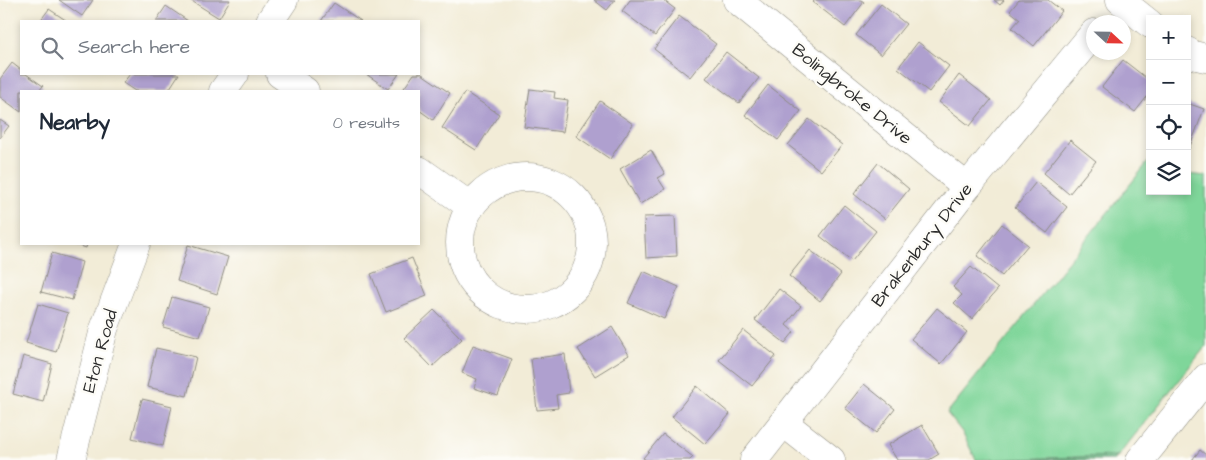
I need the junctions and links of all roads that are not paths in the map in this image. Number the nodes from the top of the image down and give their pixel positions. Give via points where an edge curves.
1 (284, 0) edge
2 (737, 0) edge
3 (1120, 0) edge
4 (1108, 15) edge
5 (271, 20) edge
6 (1146, 21) edge
7 (1086, 43) edge
8 (1191, 54) edge
9 (1206, 58) edge
10 (234, 75) edge
11 (282, 75) edge
12 (224, 90) edge
13 (304, 90) edge
14 (420, 171) edge
15 (968, 187) junction
16 (470, 206) junction
17 (136, 245) edge
18 (1206, 378) edge
19 (784, 423) junction
20 (71, 460) edge
21 (754, 460) edge
22 (831, 460) edge
23 (1140, 460) edge

1 - 5 street
2 - 15 street, Bolingbroke Drive
3 - 4 street
3 - 6 street
7 - 15 street, Brakenbury Drive
8 - 9 street
10 - 12 street
11 - 13 street
14 - 16 street
15 - 19 street, Brakenbury Drive
16 - 16 street via 462,223 462,262 471,280 500,304 519,309 538,308 556,302 586,273 592,251 592,229 584,208 569,191 550,180 528,176 506,179 486,189
17 - 20 street, Eton Road via 104,329
18 - 23 street
19 - 21 street, Brakenbury Drive
19 - 22 street

